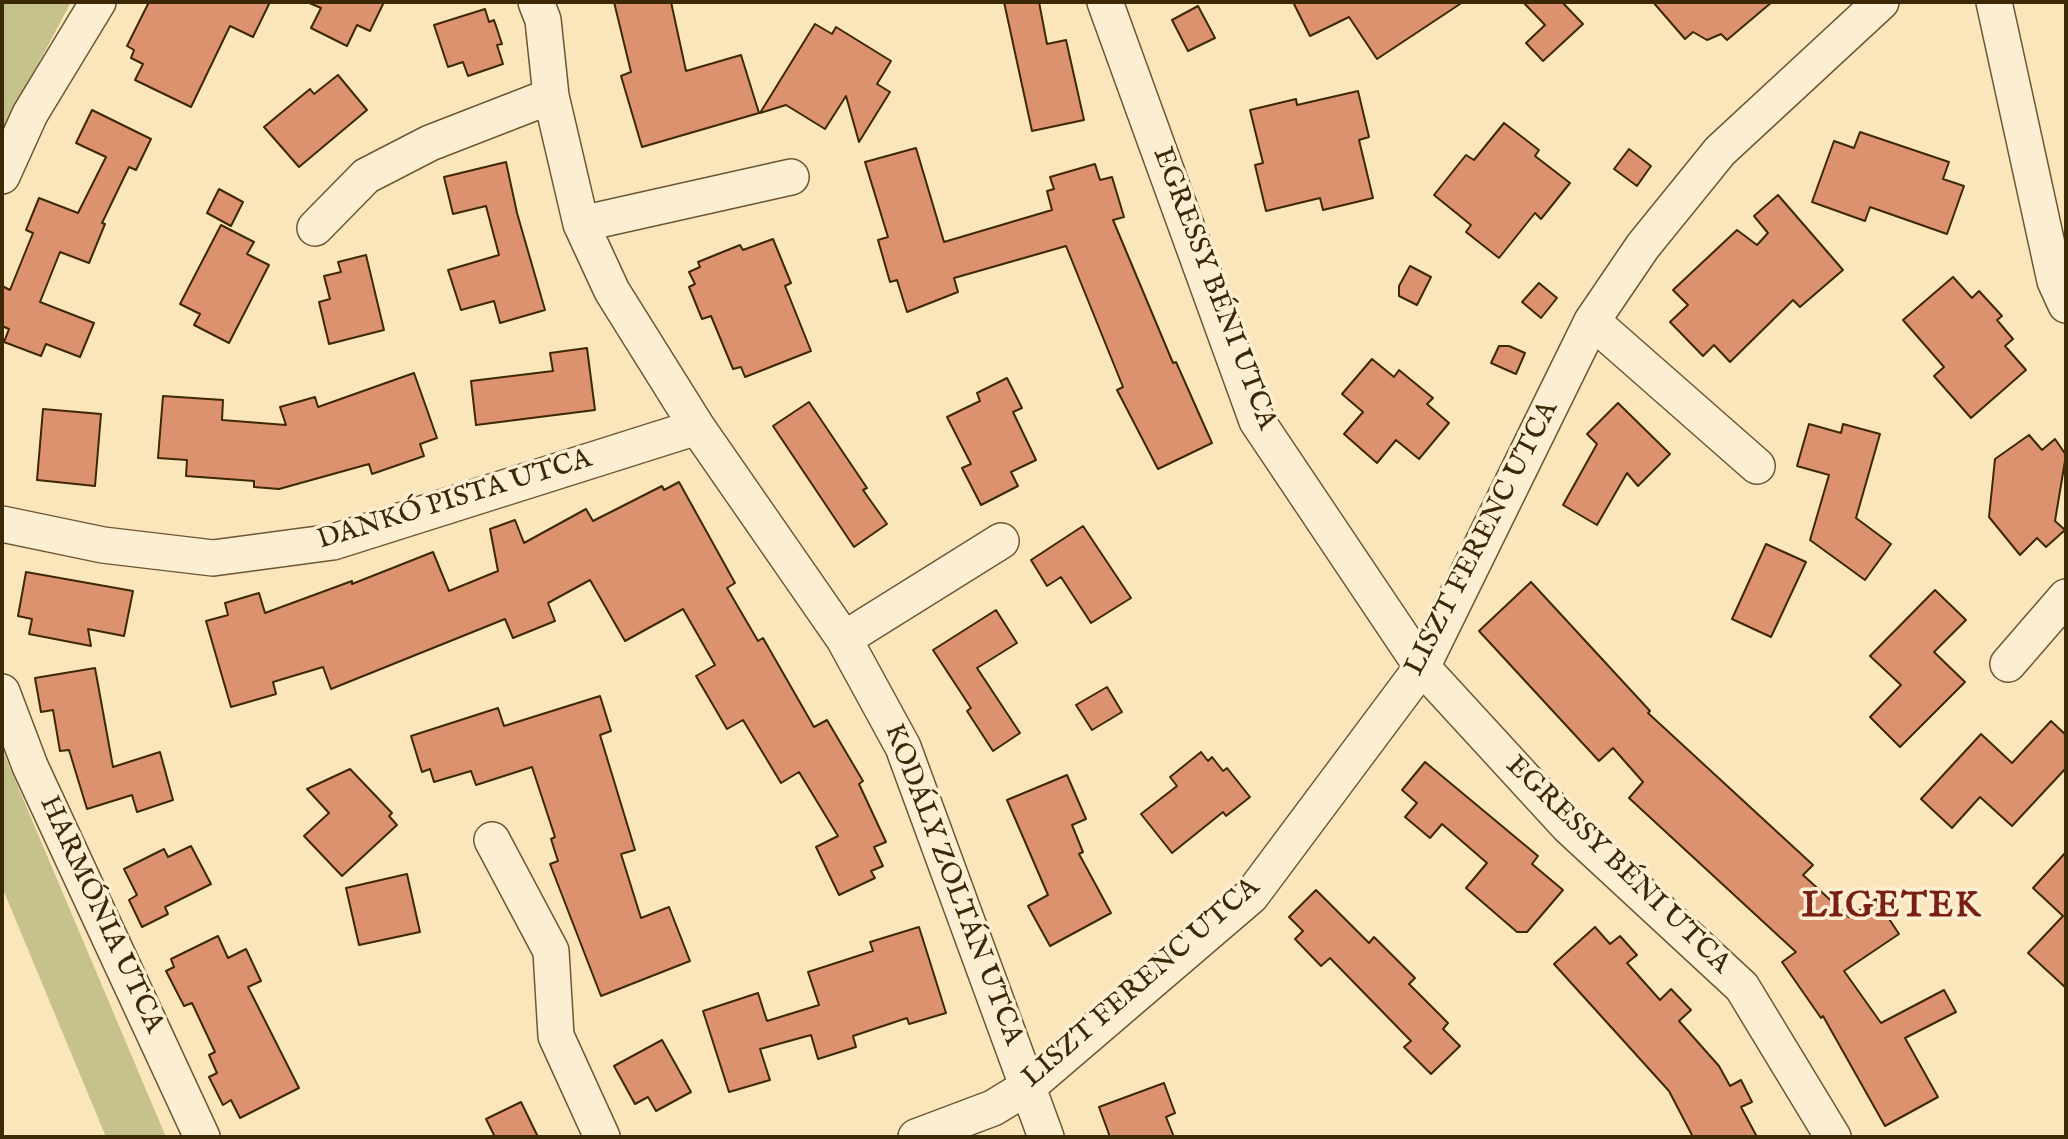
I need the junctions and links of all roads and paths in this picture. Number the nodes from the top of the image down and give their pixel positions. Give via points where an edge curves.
1 (98, 2) edge
2 (536, 2) edge
3 (1105, 2) edge
4 (1881, 2) edge
5 (1994, 2) edge
6 (551, 96) junction
7 (2, 176) edge
8 (791, 177) dead end
9 (581, 224) junction
10 (316, 228) dead end
11 (2066, 305) edge
12 (1592, 321) junction
13 (696, 427) junction
14 (1757, 466) dead end
15 (2, 524) edge
16 (1001, 541) dead end
17 (2066, 597) edge
18 (844, 639) junction
19 (2008, 664) dead end
20 (1422, 667) junction
21 (2, 692) edge
22 (492, 840) dead end
23 (1029, 1086) junction
24 (202, 1137) edge
25 (602, 1137) edge
26 (916, 1137) edge
27 (1046, 1137) edge
28 (1833, 1137) edge

1 - 7 street via 30,114
2 - 6 street, KODÁLY ZOLTÁN UTCA
3 - 20 street, EGRESSY BÉNI UTCA via 1257,421
4 - 12 street, LISZT FERENC UTCA via 1720,151 1643,246
5 - 11 street via 2055,281
6 - 9 street, KODÁLY ZOLTÁN UTCA
6 - 10 street via 430,143 366,176
8 - 9 street
9 - 13 street, KODÁLY ZOLTÁN UTCA via 612,291
12 - 14 street
12 - 20 street, LISZT FERENC UTCA
13 - 15 street, DANKÓ PISTA UTCA via 333,542 213,558 103,545
13 - 18 street, KODÁLY ZOLTÁN UTCA
16 - 18 street
17 - 19 street
18 - 23 street, KODÁLY ZOLTÁN UTCA via 903,747
20 - 23 street, LISZT FERENC UTCA via 1251,896
20 - 28 street, EGRESSY BÉNI UTCA via 1567,825 1742,987
21 - 24 street, HARMÓNIA UTCA via 30,766
22 - 25 street via 551,951 556,1037
23 - 26 street, LISZT FERENC UTCA via 993,1108
23 - 27 street, KODÁLY ZOLTÁN UTCA

